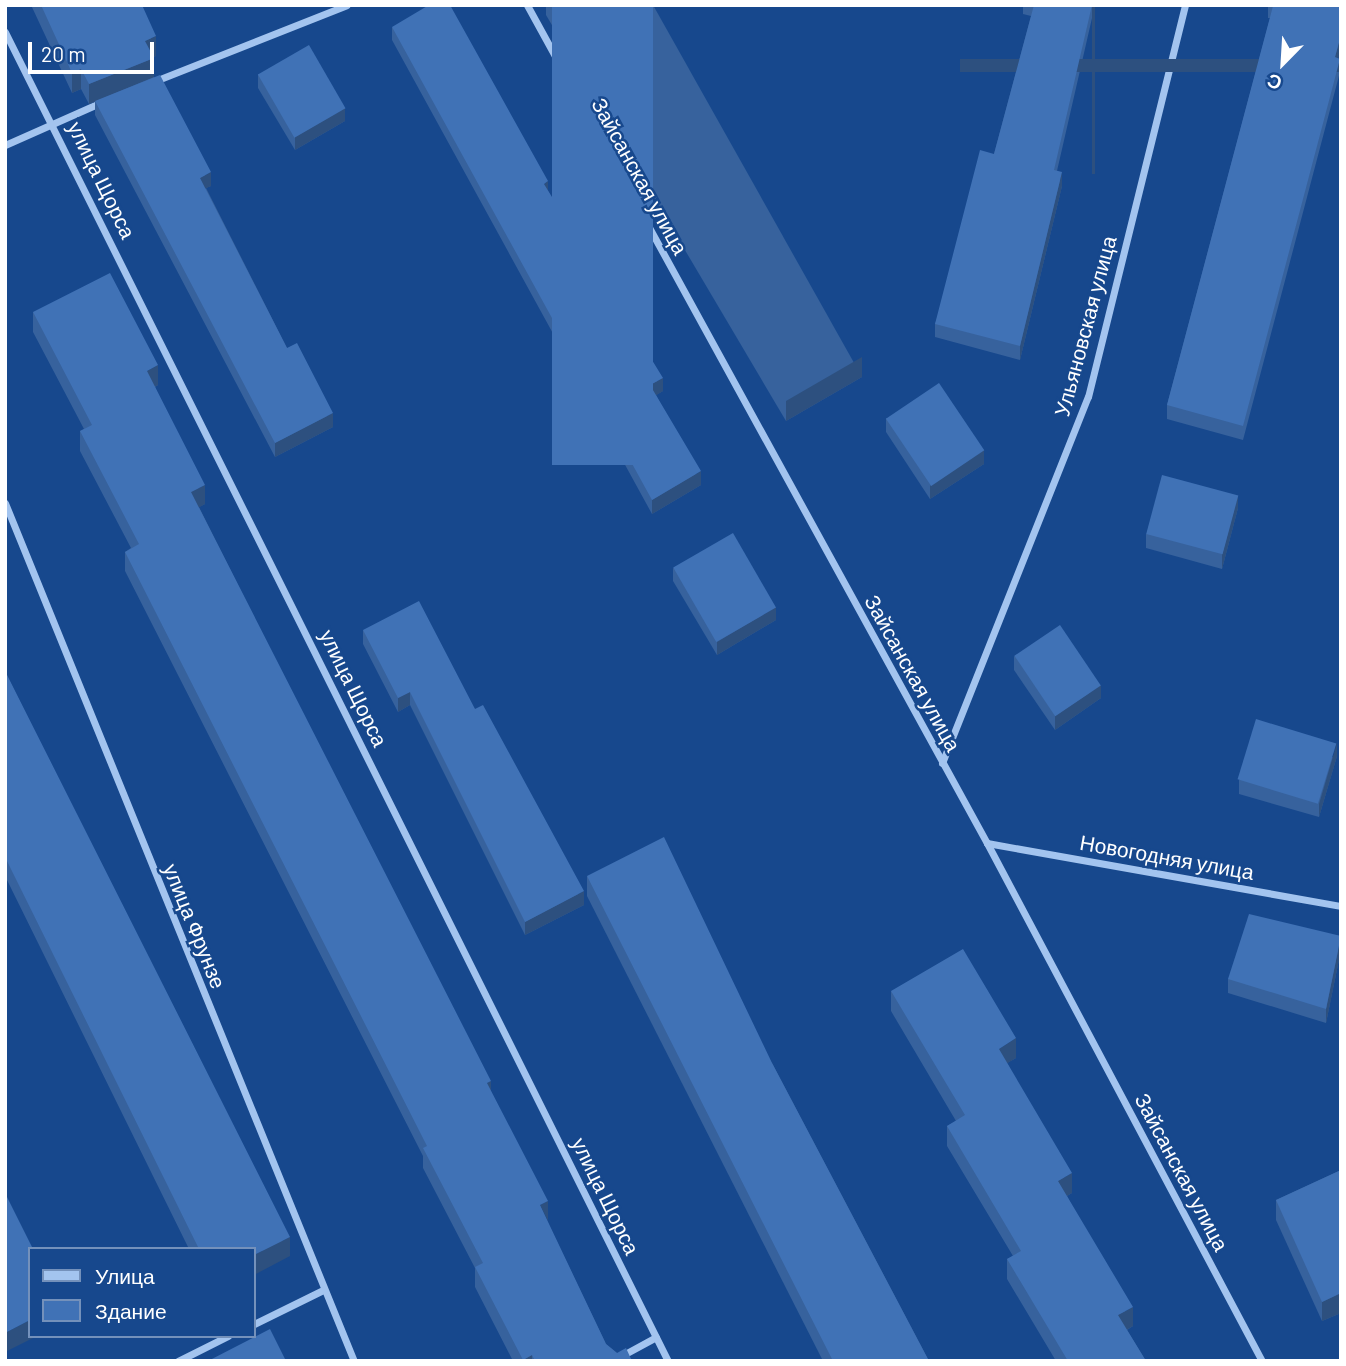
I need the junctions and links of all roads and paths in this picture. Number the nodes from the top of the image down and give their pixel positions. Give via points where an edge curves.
1 (347, 5) edge
2 (527, 5) edge
3 (1185, 5) edge
4 (5, 32) edge
5 (143, 86) edge
6 (117, 96) edge
7 (53, 121) junction
8 (5, 145) edge
9 (5, 503) edge
10 (942, 763) junction
11 (987, 843) junction
12 (1341, 906) edge
13 (323, 1290) junction
14 (256, 1323) edge
15 (656, 1337) junction
16 (224, 1338) edge
17 (178, 1361) edge
18 (354, 1361) edge
19 (612, 1361) edge
20 (668, 1361) edge
21 (1262, 1361) edge

1 - 5 street
2 - 10 street, Зайсанская улица
3 - 10 street, Ульяновская улица via 1088,397
4 - 7 street, улица Щорса
6 - 7 street
7 - 8 street
7 - 15 street, улица Щорса
9 - 13 street, улица Фрунзе
10 - 11 street, Зайсанская улица
11 - 12 street, Новогодняя улица
11 - 21 street, Зайсанская улица
13 - 14 street
13 - 18 street, улица Фрунзе
15 - 19 street
15 - 20 street, улица Щорса
16 - 17 street

